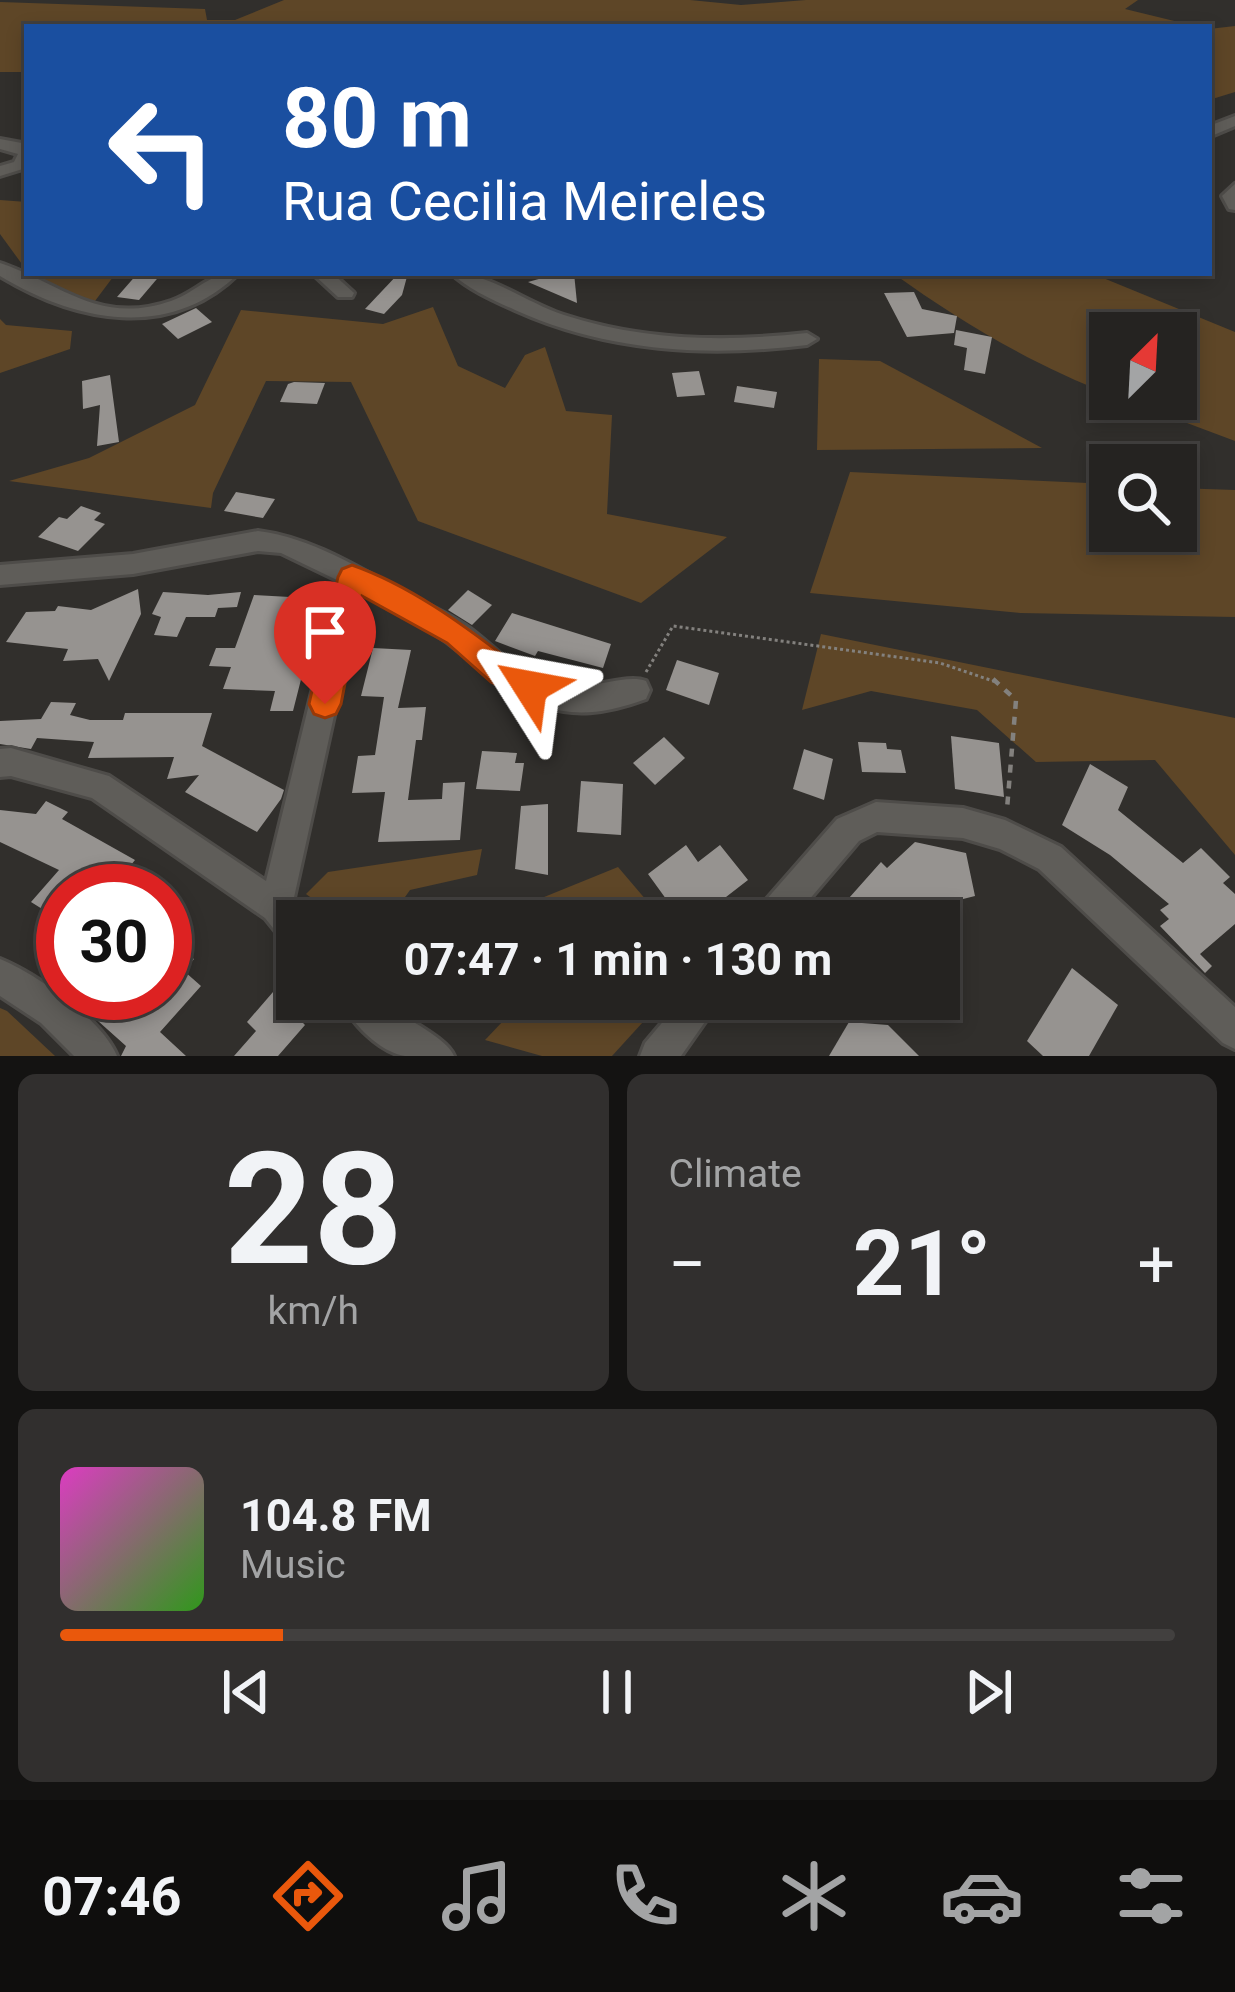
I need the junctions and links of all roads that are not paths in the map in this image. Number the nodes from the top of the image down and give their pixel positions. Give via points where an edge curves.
1 (1235, 189) edge
2 (1235, 206) edge
3 (0, 268) edge
4 (225, 276) edge
5 (325, 276) edge
6 (465, 276) edge
7 (345, 293) dead end
8 (807, 339) dead end
9 (0, 575) edge
10 (352, 577) junction
11 (636, 689) road end
12 (0, 763) edge
13 (290, 900) edge
14 (788, 900) edge
15 (276, 911) edge
16 (0, 976) edge
17 (378, 1020) edge
18 (687, 1020) edge
19 (1235, 1031) edge
20 (99, 1056) edge
21 (436, 1056) edge
22 (658, 1056) edge

1 - 2 street
3 - 4 street via 45,294 118,314 172,308
5 - 7 street
6 - 8 street via 526,311 593,333 719,345
9 - 10 street via 133,564 258,541 300,550
10 - 11 street via 551,697 595,700
10 - 13 street
12 - 15 street via 99,786
14 - 19 street via 848,830 876,817 963,823 1005,835 1050,857
16 - 20 street via 53,1011
17 - 21 street
18 - 22 street

